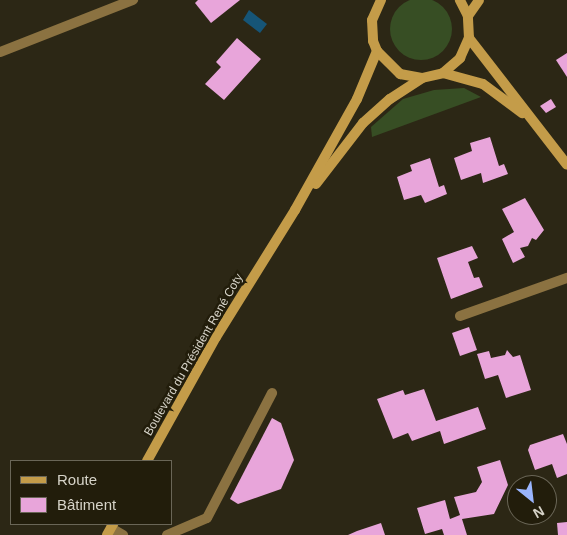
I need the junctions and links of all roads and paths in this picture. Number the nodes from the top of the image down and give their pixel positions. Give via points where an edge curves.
1 (133, 0) edge
2 (380, 0) edge
3 (460, 0) edge
4 (479, 0) edge
5 (468, 16) junction
6 (469, 38) junction
7 (377, 51) junction
8 (0, 52) edge
9 (443, 72) junction
10 (422, 78) junction
11 (531, 120) junction
12 (567, 165) edge
13 (295, 210) junction
14 (567, 278) edge
15 (460, 316) dead end
16 (272, 393) dead end
17 (148, 460) edge
18 (110, 529) edge
19 (123, 535) edge
20 (167, 535) edge

1 - 8 street
2 - 7 main road via 372,20 372,41
3 - 5 main road
4 - 5 main road
5 - 6 main road
6 - 9 main road via 460,58
6 - 11 main road
7 - 10 main road via 400,74
7 - 13 main road, Boulevard du Président René Coty via 357,99
9 - 10 main road
9 - 11 main road via 483,84
10 - 13 main road, Boulevard du Président René Coty via 390,98 363,123
11 - 12 main road
13 - 17 main road, Boulevard du Président René Coty via 216,337
14 - 15 street
16 - 20 street via 206,518
18 - 19 street

